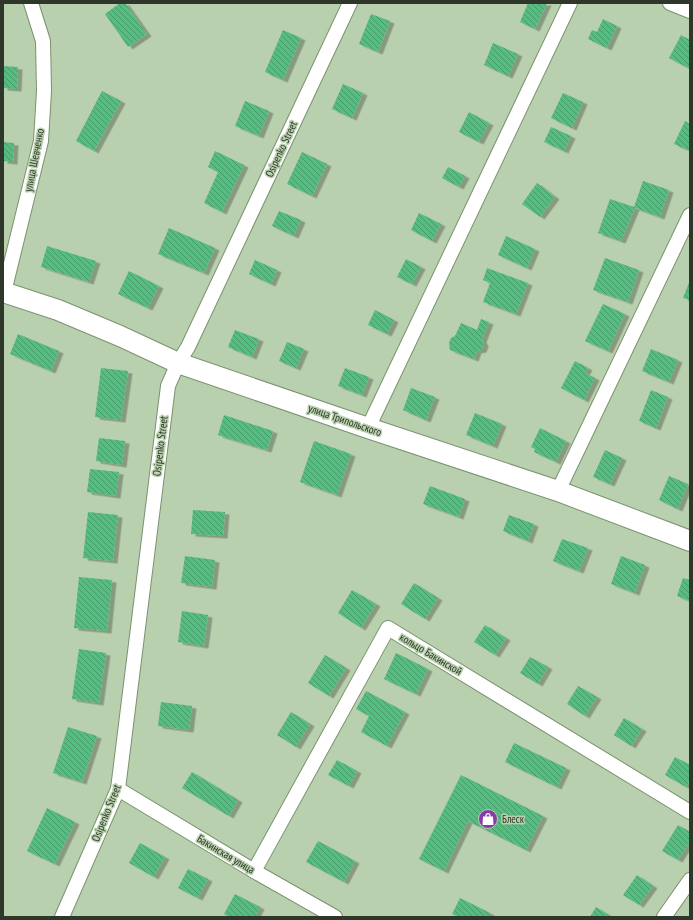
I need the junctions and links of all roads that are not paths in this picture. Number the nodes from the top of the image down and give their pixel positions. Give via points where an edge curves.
1 (31, 3) edge
2 (350, 3) edge
3 (570, 3) edge
4 (670, 3) edge
5 (690, 11) edge
6 (690, 215) edge
7 (3, 292) edge
8 (178, 363) junction
9 (368, 428) junction
10 (558, 491) junction
11 (690, 541) edge
12 (118, 789) junction
13 (690, 812) edge
14 (254, 871) junction
15 (690, 880) edge
16 (62, 917) edge
17 (335, 917) edge
18 (664, 917) edge

1 - 7 street, улица Шевченко via 43,41 41,141
2 - 8 street, Osipenko Street via 188,347
3 - 9 street
4 - 5 street
6 - 10 street
7 - 8 street, улица Трипольского via 58,310
8 - 9 street, улица Трипольского
8 - 12 street, Osipenko Street via 168,386
9 - 10 street, улица Трипольского
10 - 11 street, улица Трипольского
12 - 14 street, Бакинская улица
12 - 16 street, Osipenko Street
13 - 14 street, кольцо Бакинской via 388,628
14 - 17 street, Бакинская улица
15 - 18 street

